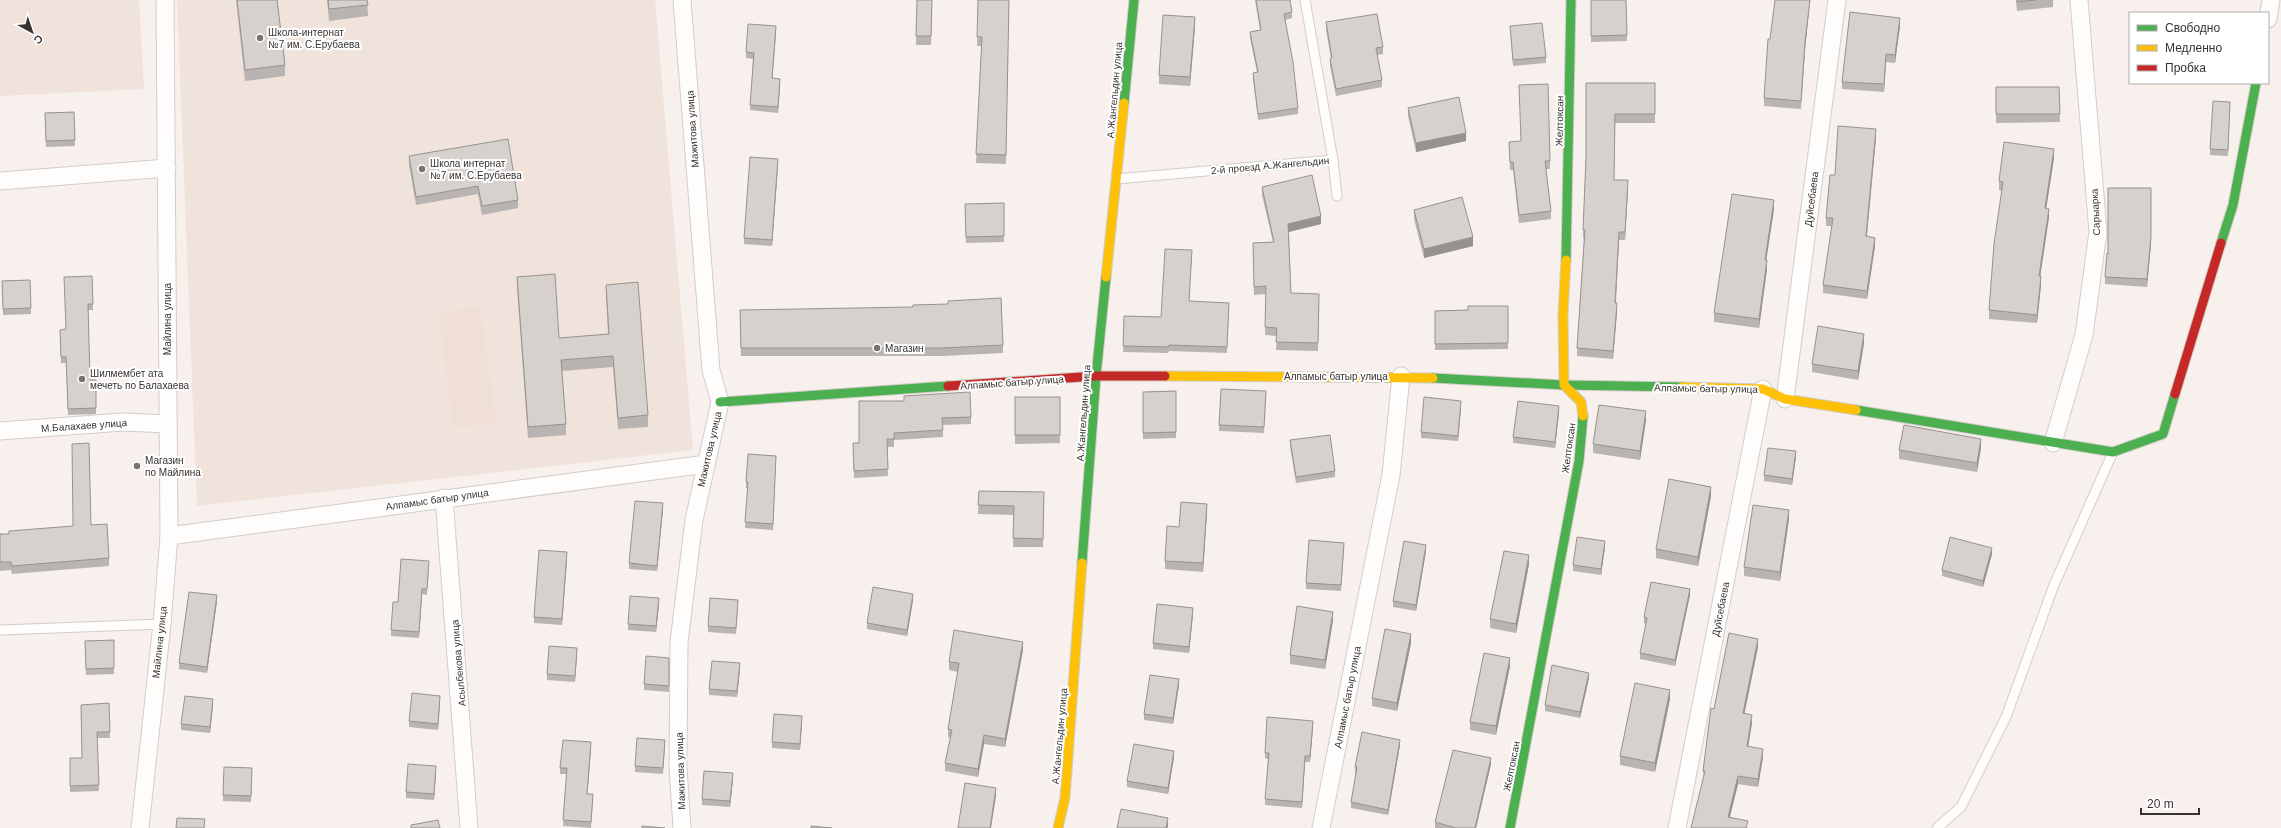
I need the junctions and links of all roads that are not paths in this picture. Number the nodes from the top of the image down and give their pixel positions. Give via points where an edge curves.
1 (165, 0) edge
2 (682, 0) edge
3 (1134, 0) edge
4 (1306, 0) edge
5 (1571, 0) edge
6 (1837, 0) edge
7 (2079, 0) edge
8 (2272, 0) edge
9 (2269, 14) edge
10 (2256, 84) edge
11 (1333, 160) junction
12 (167, 168) junction
13 (1116, 178) junction
14 (0, 181) edge
15 (1337, 196) dead end
16 (1096, 376) junction
17 (1401, 376) junction
18 (1564, 386) junction
19 (1763, 389) junction
20 (1785, 398) junction
21 (720, 402) junction
22 (168, 424) junction
23 (0, 431) edge
24 (2053, 443) junction
25 (2113, 452) junction
26 (706, 464) junction
27 (444, 498) junction
28 (169, 536) junction
29 (162, 624) junction
30 (0, 630) edge
31 (140, 828) edge
32 (469, 828) edge
33 (682, 828) edge
34 (1058, 828) edge
35 (1321, 828) edge
36 (1510, 828) edge
37 (1678, 828) edge
38 (1937, 828) edge

1 - 12 street, Майлина улица
2 - 21 street, Мажитова улица via 711,370
3 - 13 street, А.Жангельдин улица
4 - 11 lane, 2-й проезд А.Жангельдин
5 - 18 street, Желтоксан via 1568,236 1563,314
6 - 20 street, Дуйсебаева
7 - 24 street, Сарыарка via 2098,232 2084,335
8 - 9 street
10 - 25 street via 2233,205 2163,434
11 - 13 lane, 2-й проезд А.Жангельдин
11 - 15 lane
12 - 14 street
12 - 22 street, Майлина улица
13 - 16 street, А.Жангельдин улица
16 - 17 street, Алпамыс батыр улица
16 - 21 street, Алпамыс батыр улица
16 - 34 street, А.Жангельдин улица via 1066,782
17 - 18 street, Алпамыс батыр улица
17 - 35 street, Алпамыс батыр улица via 1390,475
18 - 19 street, Алпамыс батыр улица
18 - 36 street, Желтоксан via 1581,402 1584,422
19 - 20 street, Алпамыс батыр улица
19 - 37 street, Дуйсебаева
20 - 24 street, Алпамыс батыр улица
21 - 26 street, Мажитова улица
22 - 23 street, М.Балахаев улица via 123,422
22 - 28 street, Майлина улица
24 - 25 street, Алпамыс батыр улица
25 - 38 lane via 2054,585 2006,717 1961,807
26 - 27 street, Алпамыс батыр улица
26 - 33 street, Мажитова улица via 694,520 679,642 678,768
27 - 28 street, Алпамыс батыр улица
27 - 32 street, Асылбекова улица
28 - 29 street, Майлина улица
29 - 30 lane
29 - 31 street, Майлина улица

